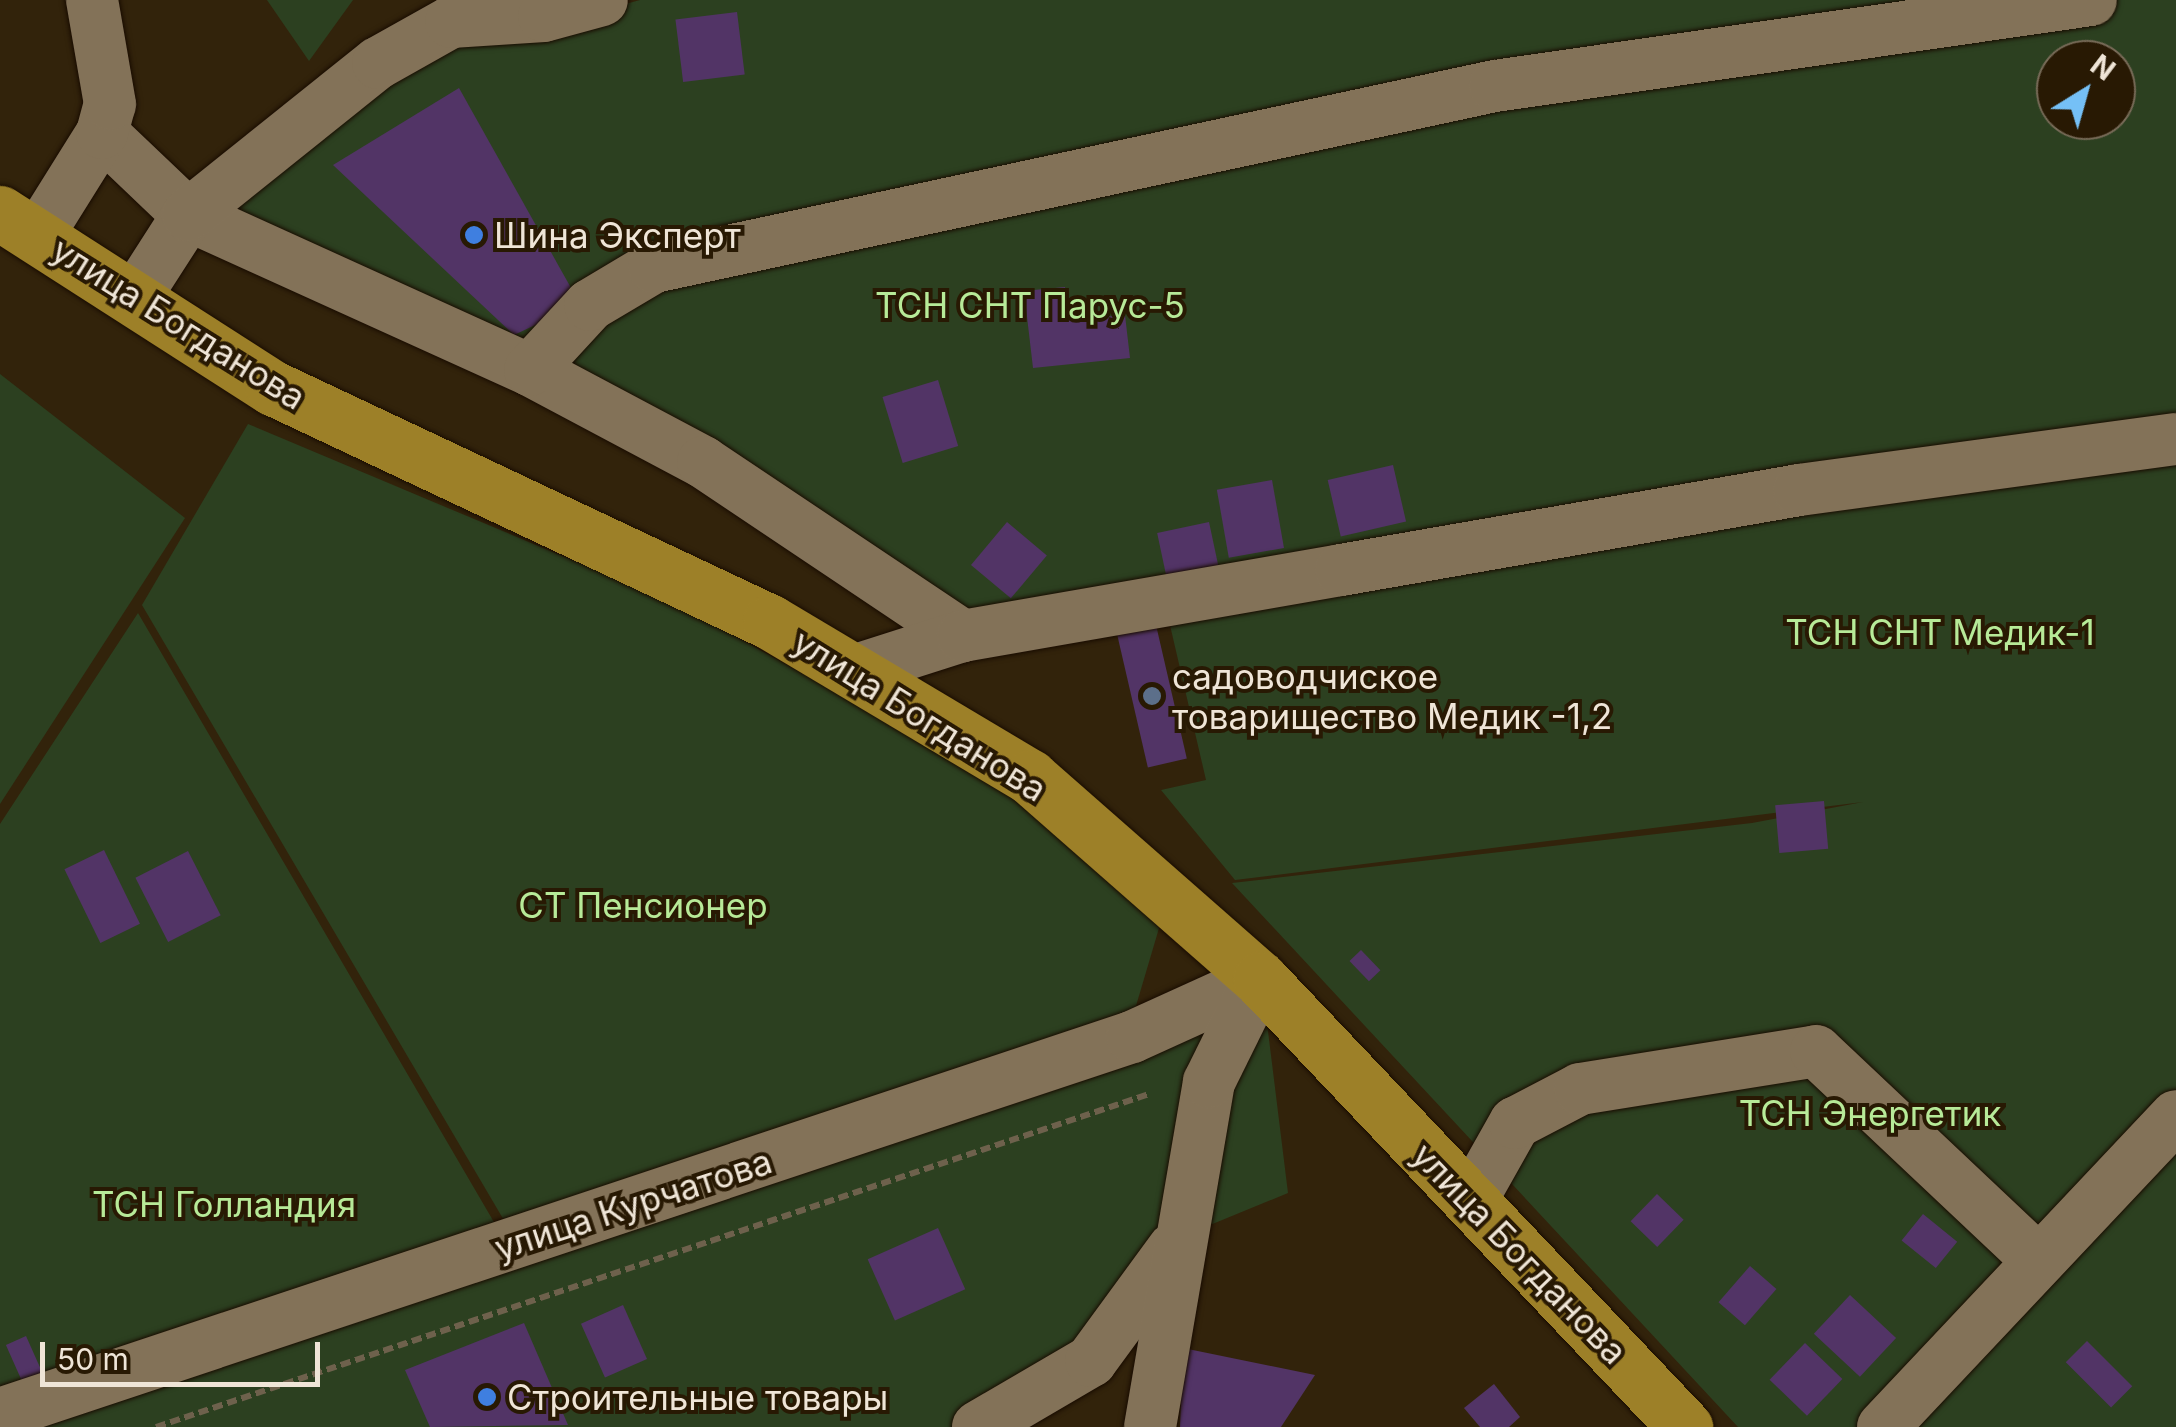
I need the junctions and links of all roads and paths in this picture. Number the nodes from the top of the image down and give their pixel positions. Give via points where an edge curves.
1 (92, 0) edge
2 (602, 0) edge
3 (2091, 0) edge
4 (102, 133) junction
5 (188, 216) junction
6 (19, 224) edge
7 (134, 298) junction
8 (530, 370) junction
9 (2176, 439) edge
10 (963, 636) junction
11 (853, 671) junction
12 (1260, 980) junction
13 (1150, 1094) dead end
14 (2176, 1116) edge
15 (1471, 1201) junction
16 (1180, 1240) junction
17 (2037, 1259) junction
18 (0, 1414) edge
19 (1890, 1424) edge
20 (156, 1427) edge
21 (978, 1427) edge
22 (1150, 1427) edge
23 (1686, 1427) edge

1 - 4 street via 110,104
2 - 5 street via 544,16 451,22 364,74
3 - 8 street via 1495,86 654,267 590,306
4 - 5 street
4 - 6 street
5 - 7 street
5 - 8 street
6 - 7 main road, улица Богданова
7 - 11 main road, улица Богданова via 273,388 770,622
8 - 10 street via 703,462
9 - 10 street via 1799,490
10 - 11 street
11 - 12 main road, улица Богданова via 1030,778
12 - 15 main road, улица Богданова
12 - 16 street via 1208,1082
12 - 18 street, улица Курчатова via 1132,1037
13 - 20 path
14 - 17 street
15 - 17 street via 1515,1123 1580,1089 1816,1051
15 - 23 main road, улица Богданова
16 - 21 street via 1092,1361
16 - 22 street
17 - 19 street

